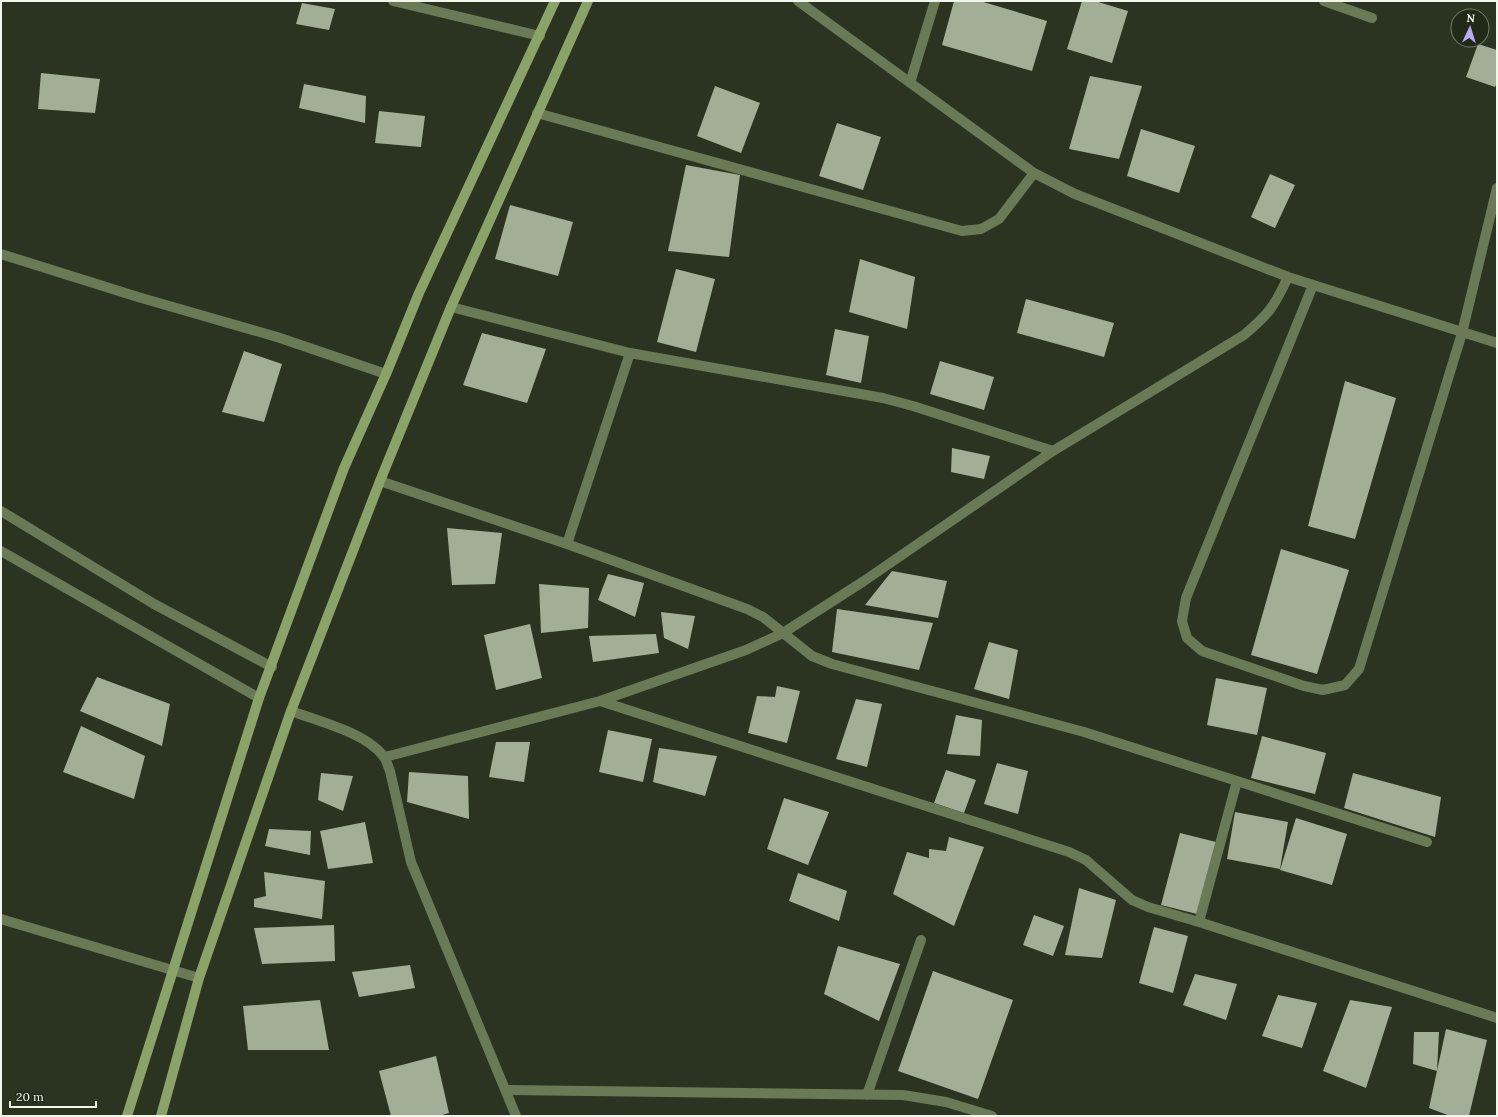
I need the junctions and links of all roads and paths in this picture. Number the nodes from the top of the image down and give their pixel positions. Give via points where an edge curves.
1 (394, 1) edge
2 (556, 1) edge
3 (588, 1) edge
4 (798, 1) edge
5 (935, 1) edge
6 (1324, 1) edge
7 (1372, 18) dead end
8 (540, 36) junction
9 (910, 83) junction
10 (537, 113) junction
11 (1034, 173) junction
12 (1497, 188) edge
13 (1, 254) edge
14 (1288, 277) junction
15 (1313, 285) junction
16 (451, 307) junction
17 (1462, 333) junction
18 (1497, 343) edge
19 (630, 353) junction
20 (386, 374) junction
21 (1052, 451) junction
22 (380, 481) junction
23 (1, 511) edge
24 (567, 544) junction
25 (1, 550) edge
26 (783, 634) junction
27 (272, 667) junction
28 (259, 698) junction
29 (600, 701) junction
30 (291, 711) junction
31 (385, 757) junction
32 (1237, 781) junction
33 (1427, 842) dead end
34 (1, 920) edge
35 (1199, 922) junction
36 (921, 940) dead end
37 (174, 970) junction
38 (199, 978) junction
39 (1497, 1018) edge
40 (507, 1090) junction
41 (867, 1095) junction
42 (515, 1114) edge
43 (126, 1116) edge
44 (162, 1116) edge
45 (504, 1116) edge
46 (992, 1116) edge

1 - 8 street
2 - 8 main road
3 - 10 main road
4 - 9 street
5 - 9 street
6 - 7 street
8 - 20 main road via 419,293
9 - 11 street
10 - 11 street via 962,231 981,229 999,219
10 - 16 main road
11 - 14 street via 1075,194
12 - 17 street
13 - 20 street via 277,337
14 - 15 street
14 - 21 street via 1277,302 1266,318 1244,335
15 - 17 street
15 - 17 street via 1186,598 1182,621 1187,638 1202,651 1304,686 1323,690 1345,685 1359,668
16 - 19 street
16 - 22 main road
17 - 18 street
19 - 21 street via 883,398
19 - 24 street
20 - 27 main road via 344,468
21 - 26 street
22 - 24 street
22 - 30 main road
23 - 27 street via 154,604
24 - 26 street via 747,610 763,617
25 - 28 street
26 - 29 street via 746,650
26 - 32 street via 812,656 832,664 1084,732
27 - 28 main road
28 - 37 main road
29 - 31 street
29 - 35 street via 1069,852 1086,860 1132,900
30 - 31 street via 361,738
30 - 38 main road
31 - 40 street via 411,862
32 - 33 street
32 - 35 street
34 - 37 street
35 - 39 street
36 - 41 street
37 - 38 street
37 - 43 main road
38 - 44 main road
40 - 41 street
40 - 42 street
41 - 46 street via 903,1095 932,1099
42 - 45 street

